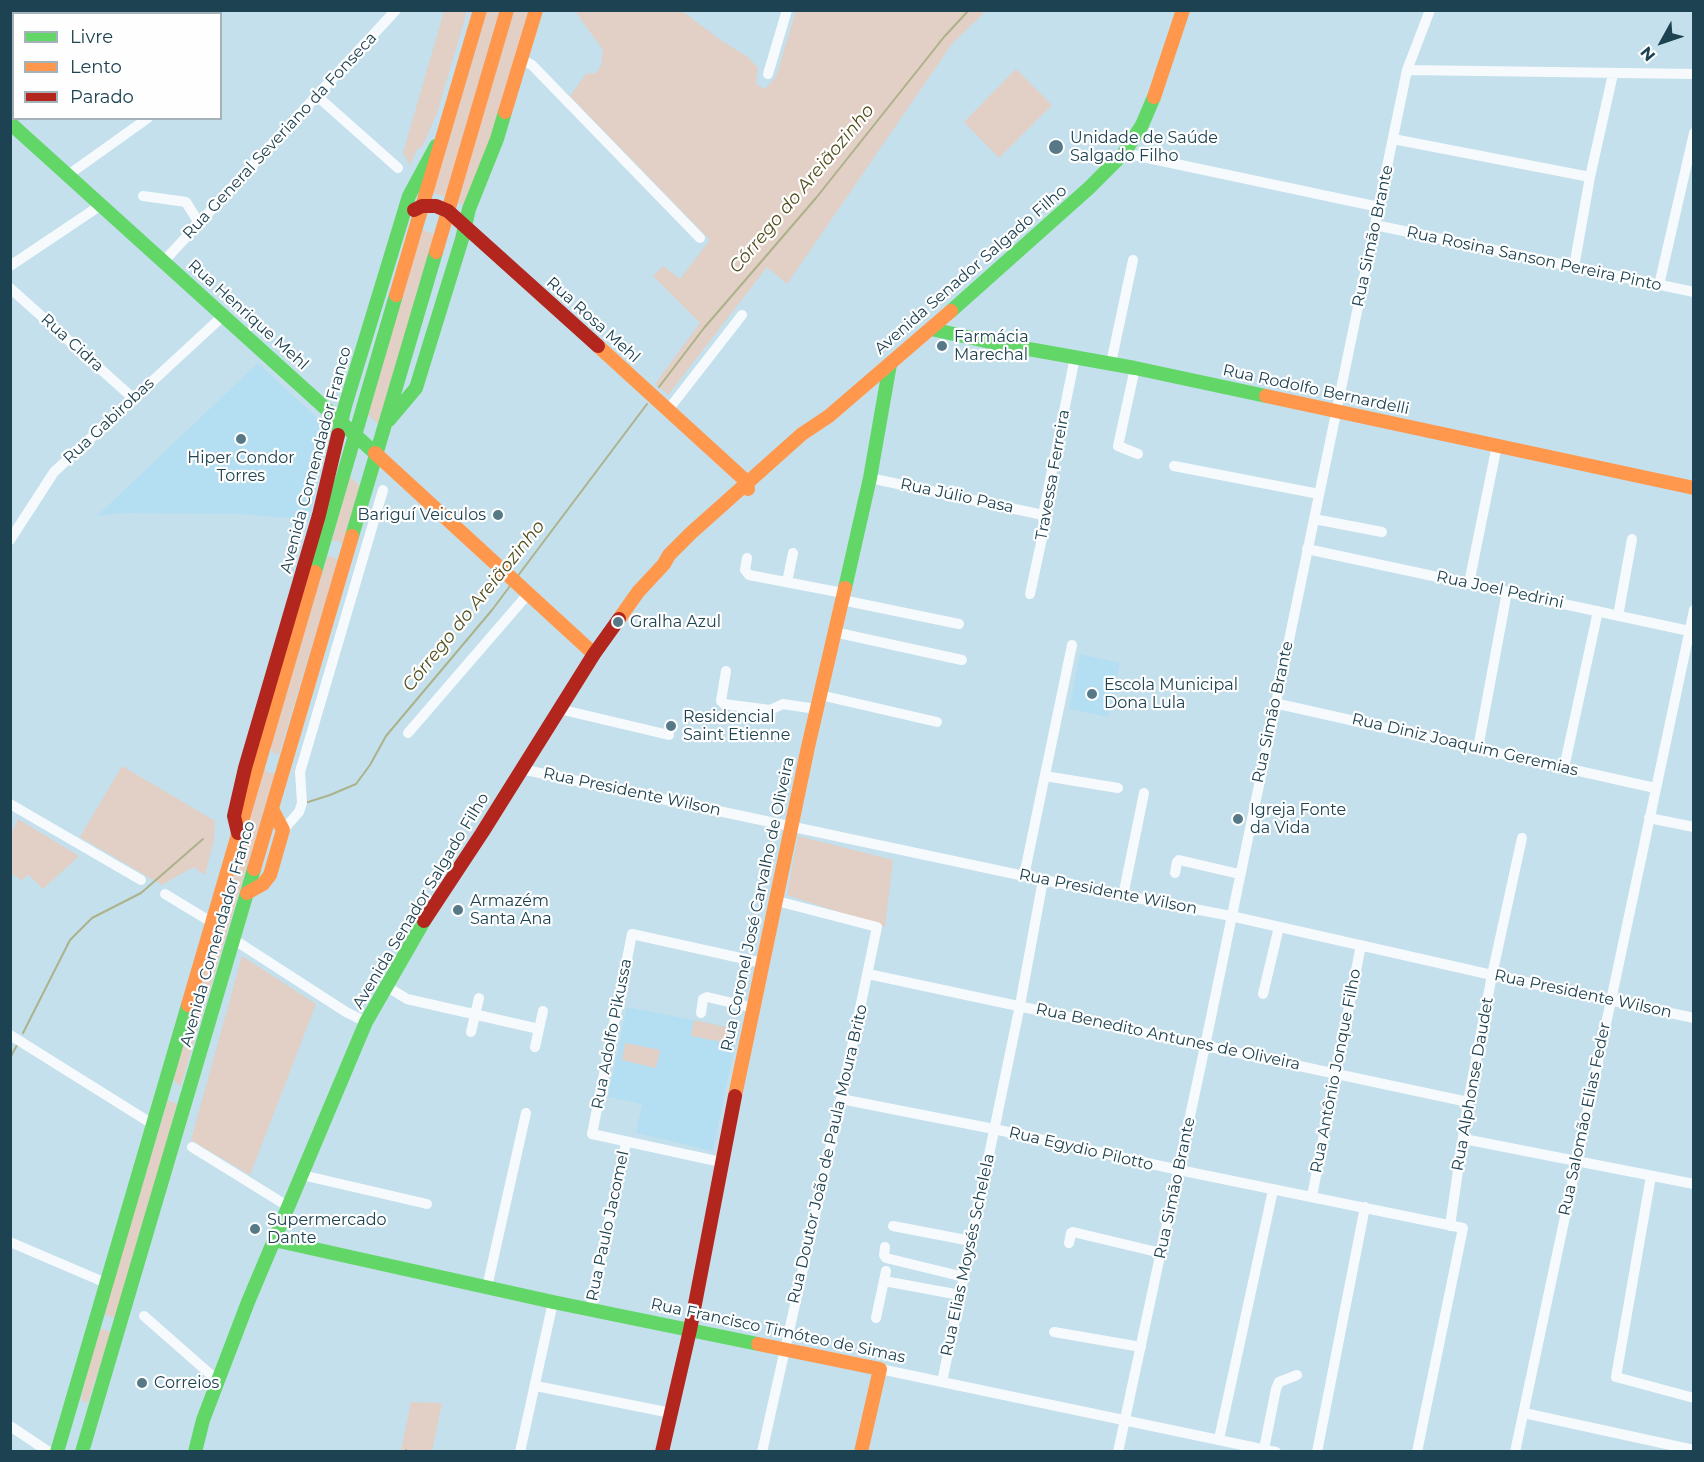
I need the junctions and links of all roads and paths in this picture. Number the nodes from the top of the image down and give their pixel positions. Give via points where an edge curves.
1 (396, 10) edge
2 (480, 10) edge
3 (507, 10) edge
4 (536, 10) edge
5 (788, 10) edge
6 (1183, 10) edge
7 (1430, 10) edge
8 (521, 59) junction
9 (1407, 70) junction
10 (768, 74) dead end
11 (1613, 74) junction
12 (1694, 74) edge
13 (317, 96) junction
14 (145, 120) edge
15 (10, 123) edge
16 (1694, 133) edge
17 (442, 137) junction
18 (1393, 139) junction
19 (1124, 153) junction
20 (398, 168) dead end
21 (68, 175) junction
22 (1590, 177) junction
23 (142, 196) dead end
24 (101, 204) junction
25 (422, 206) junction
26 (1379, 207) junction
27 (448, 211) junction
28 (401, 220) junction
29 (199, 223) junction
30 (465, 225) junction
31 (1375, 225) junction
32 (700, 238) dead end
33 (1133, 260) dead end
34 (164, 261) junction
35 (10, 266) edge
36 (1574, 267) junction
37 (1659, 285) junction
38 (10, 288) edge
39 (1694, 292) edge
40 (224, 315) junction
41 (742, 315) dead end
42 (931, 328) junction
43 (1075, 357) junction
44 (1111, 363) junction
45 (890, 364) junction
46 (1135, 368) junction
47 (134, 399) junction
48 (668, 410) junction
49 (1337, 411) junction
50 (340, 422) junction
51 (385, 425) junction
52 (355, 435) junction
53 (1497, 445) junction
54 (1138, 453) dead end
55 (376, 454) junction
56 (1174, 466) dead end
57 (870, 478) junction
58 (748, 487) junction
59 (1694, 488) edge
60 (383, 490) dead end
61 (1319, 494) junction
62 (1043, 515) junction
63 (1314, 519) junction
64 (1382, 532) dead end
65 (1632, 539) dead end
66 (10, 540) edge
67 (322, 549) junction
68 (1307, 549) junction
69 (793, 553) dead end
70 (747, 558) dead end
71 (344, 562) junction
72 (787, 582) junction
73 (1469, 584) junction
74 (519, 585) junction
75 (1507, 592) junction
76 (1030, 594) dead end
77 (842, 596) junction
78 (1694, 610) edge
79 (1598, 611) junction
80 (1618, 616) junction
81 (958, 624) dead end
82 (1691, 631) edge
83 (834, 632) junction
84 (1072, 645) dead end
85 (594, 654) junction
86 (962, 660) dead end
87 (726, 671) dead end
88 (818, 702) junction
89 (1275, 703) junction
90 (559, 709) junction
91 (937, 722) dead end
92 (408, 733) dead end
93 (669, 735) dead end
94 (1478, 748) junction
95 (261, 755) junction
96 (285, 763) junction
97 (1564, 768) junction
98 (521, 769) junction
99 (1045, 776) junction
100 (1119, 788) dead end
101 (1655, 788) junction
102 (1144, 793) dead end
103 (10, 804) edge
104 (272, 809) junction
105 (1649, 818) junction
106 (793, 826) junction
107 (1694, 827) edge
108 (283, 830) junction
109 (238, 833) junction
110 (1522, 838) dead end
111 (1175, 873) dead end
112 (1239, 874) junction
113 (1024, 876) junction
114 (141, 880) dead end
115 (1043, 880) junction
116 (165, 894) dead end
117 (247, 894) junction
118 (1123, 896) junction
119 (777, 902) junction
120 (1231, 916) junction
121 (213, 923) junction
122 (1279, 927) junction
123 (233, 939) junction
124 (1361, 945) junction
125 (763, 963) junction
126 (868, 974) junction
127 (1492, 975) junction
128 (386, 986) junction
129 (1263, 994) dead end
130 (479, 998) dead end
131 (1610, 1000) junction
132 (1020, 1005) junction
133 (754, 1008) junction
134 (543, 1011) dead end
135 (700, 1012) dead end
136 (475, 1014) junction
137 (1693, 1018) edge
138 (366, 1022) junction
139 (539, 1029) junction
140 (471, 1032) dead end
141 (10, 1035) edge
142 (1205, 1046) junction
143 (535, 1047) dead end
144 (1335, 1073) junction
145 (168, 1081) junction
146 (189, 1090) junction
147 (841, 1099) junction
148 (1468, 1102) junction
149 (526, 1113) dead end
150 (154, 1125) junction
151 (994, 1129) junction
152 (1464, 1139) junction
153 (626, 1143) junction
154 (192, 1147) dead end
155 (1576, 1161) junction
156 (721, 1162) junction
157 (1179, 1170) junction
158 (302, 1174) junction
159 (1651, 1176) junction
160 (1694, 1184) edge
161 (1273, 1190) junction
162 (1312, 1196) junction
163 (427, 1204) dead end
164 (289, 1207) junction
165 (1365, 1207) junction
166 (893, 1226) dead end
167 (1450, 1226) junction
168 (274, 1240) junction
169 (971, 1241) junction
170 (10, 1242) edge
171 (1069, 1243) dead end
172 (885, 1247) dead end
173 (1161, 1253) junction
174 (963, 1277) junction
175 (106, 1283) junction
176 (488, 1287) junction
177 (960, 1295) junction
178 (553, 1302) junction
179 (590, 1309) junction
180 (144, 1316) dead end
181 (876, 1318) dead end
182 (690, 1330) junction
183 (1054, 1332) dead end
184 (1141, 1347) junction
185 (785, 1350) junction
186 (880, 1369) junction
187 (1297, 1374) dead end
188 (218, 1381) junction
189 (942, 1382) junction
190 (536, 1386) junction
191 (74, 1395) junction
192 (1694, 1398) edge
193 (96, 1404) junction
194 (670, 1413) junction
195 (1524, 1413) junction
196 (1125, 1421) junction
197 (10, 1426) edge
198 (64, 1429) junction
199 (1219, 1439) junction
200 (84, 1446) edge
201 (1264, 1449) junction
202 (1694, 1450) edge
203 (49, 1452) edge
204 (57, 1452) edge
205 (195, 1452) edge
206 (520, 1452) edge
207 (662, 1452) edge
208 (762, 1452) edge
209 (861, 1452) edge
210 (1118, 1452) edge
211 (1276, 1452) edge
212 (1317, 1452) edge
213 (1416, 1452) edge
214 (1515, 1452) edge

1 - 13 street, Rua General Severiano da Fonseca
2 - 17 main road, Avenida Comendador Franco
3 - 27 main road, Avenida Comendador Franco
4 - 8 main road, Avenida Comendador Franco
5 - 10 street
6 - 19 main road, Avenida Senador Salgado Filho via 1154,96
7 - 9 street, Rua Simão Brante
8 - 30 main road, Avenida Comendador Franco
8 - 32 street via 532,65
9 - 11 street
9 - 18 street, Rua Simão Brante
11 - 12 street
11 - 22 street
13 - 20 street
13 - 29 street, Rua General Severiano da Fonseca
14 - 21 street
15 - 21 main road, Rua Henrique Mehl
16 - 37 street
17 - 25 main road, Avenida Comendador Franco
17 - 28 main road, Avenida Comendador Franco via 409,196
18 - 22 street
18 - 26 street, Rua Simão Brante
19 - 26 street
19 - 42 main road, Avenida Senador Salgado Filho
21 - 24 main road, Rua Henrique Mehl
22 - 36 street
23 - 29 street via 186,202
24 - 34 main road, Rua Henrique Mehl
24 - 35 street
25 - 27 main road, Rua Rosa Mehl
25 - 28 main road
25 - 52 main road, Avenida Comendador Franco
26 - 31 street, Rua Simão Brante
27 - 30 main road, Rua Rosa Mehl
27 - 51 main road, Avenida Comendador Franco
28 - 50 main road, Avenida Comendador Franco
29 - 34 street, Rua General Severiano da Fonseca
30 - 48 main road, Rua Rosa Mehl
30 - 51 main road, Avenida Comendador Franco via 416,388
31 - 36 street, Rua Rosina Sanson Pereira Pinto
31 - 49 street, Rua Simão Brante
33 - 44 street
34 - 40 main road, Rua Henrique Mehl
36 - 37 street, Rua Rosina Sanson Pereira Pinto
37 - 39 street, Rua Rosina Sanson Pereira Pinto
38 - 47 street, Rua Cidra
40 - 47 street, Rua Gabirobas
40 - 50 main road, Rua Henrique Mehl
41 - 48 street
42 - 43 main road, Rua Rodolfo Bernardelli
42 - 45 main road, Avenida Senador Salgado Filho
43 - 44 main road, Rua Rodolfo Bernardelli
43 - 62 street, Travessa Ferreira
44 - 46 main road, Rua Rodolfo Bernardelli
45 - 57 main road, Rua Coronel José Carvalho de Oliveira
45 - 58 main road, Avenida Senador Salgado Filho via 802,434
46 - 49 main road, Rua Rodolfo Bernardelli
46 - 54 street via 1118,446
47 - 66 street, Rua Gabirobas via 54,472
48 - 58 main road, Rua Rosa Mehl
49 - 53 main road, Rua Rodolfo Bernardelli
49 - 61 street, Rua Simão Brante
50 - 52 main road, Rua Henrique Mehl
50 - 109 main road, Avenida Comendador Franco via 317,522 245,768 234,816
51 - 55 main road, Avenida Comendador Franco
52 - 55 main road, Rua Henrique Mehl
52 - 67 main road, Avenida Comendador Franco
53 - 59 main road, Rua Rodolfo Bernardelli
53 - 73 street
55 - 71 main road, Avenida Comendador Franco
55 - 74 main road, Rua Henrique Mehl
56 - 61 street
57 - 62 street, Rua Júlio Pasa
57 - 77 main road, Rua Coronel José Carvalho de Oliveira
58 - 85 main road, Avenida Senador Salgado Filho via 669,555
60 - 108 street, Avenida Comendador Franco via 300,772 302,803
61 - 63 street, Rua Simão Brante
62 - 76 street, Travessa Ferreira via 1044,528
63 - 64 street
63 - 68 street, Rua Simão Brante
65 - 80 street
67 - 71 main road via 338,549 345,555
67 - 95 main road, Avenida Comendador Franco
68 - 73 street, Rua Joel Pedrini
68 - 89 street, Rua Simão Brante
69 - 72 street
70 - 72 street via 747,574
71 - 96 main road, Avenida Comendador Franco
72 - 77 street
73 - 75 street, Rua Joel Pedrini
74 - 85 main road, Rua Henrique Mehl
74 - 92 street
75 - 79 street, Rua Joel Pedrini
75 - 94 street
77 - 81 street
77 - 83 main road, Rua Coronel José Carvalho de Oliveira
78 - 82 street, Rua Salomão Elias Feder
79 - 80 street, Rua Joel Pedrini
79 - 97 street
80 - 82 street, Rua Joel Pedrini
82 - 101 street, Rua Salomão Elias Feder
83 - 86 street
83 - 88 main road, Rua Coronel José Carvalho de Oliveira
84 - 99 street
85 - 90 main road, Avenida Senador Salgado Filho
87 - 88 street via 721,701 724,704 770,710 783,704
88 - 91 street
88 - 106 main road, Rua Coronel José Carvalho de Oliveira
89 - 94 street, Rua Diniz Joaquim Geremias
89 - 112 street, Rua Simão Brante
90 - 93 street
90 - 98 main road, Avenida Senador Salgado Filho
94 - 97 street, Rua Diniz Joaquim Geremias
95 - 96 main road via 273,767
95 - 109 main road, Avenida Comendador Franco
96 - 104 main road, Avenida Comendador Franco
97 - 101 street, Rua Diniz Joaquim Geremias
98 - 106 street, Rua Presidente Wilson
98 - 128 main road, Avenida Senador Salgado Filho
99 - 100 street
99 - 113 street
101 - 105 street, Rua Salomão Elias Feder
102 - 118 street
103 - 114 street
104 - 108 main road
104 - 117 main road, Avenida Comendador Franco
105 - 107 street
105 - 131 street, Rua Salomão Elias Feder
106 - 113 street, Rua Presidente Wilson
106 - 119 main road, Rua Coronel José Carvalho de Oliveira
108 - 117 main road via 270,875
109 - 121 main road, Avenida Comendador Franco
110 - 127 street, Rua Alphonse Daudet
111 - 112 street via 1179,860
112 - 120 street, Rua Simão Brante
113 - 115 street, Rua Presidente Wilson
115 - 118 street, Rua Presidente Wilson
115 - 132 street, Rua Elias Moysés Schelela
116 - 121 street
117 - 123 main road, Avenida Comendador Franco
118 - 120 street, Rua Presidente Wilson
119 - 125 main road, Rua Coronel José Carvalho de Oliveira
119 - 126 street, Rua Doutor João de Paula Moura Brito via 877,927
120 - 122 street, Rua Presidente Wilson
120 - 142 street, Rua Simão Brante
121 - 145 main road, Avenida Comendador Franco
122 - 124 street, Rua Presidente Wilson
122 - 129 street
123 - 138 street
123 - 146 main road, Avenida Comendador Franco
124 - 127 street, Rua Presidente Wilson
124 - 144 street, Rua Antônio Jonque Filho
125 - 133 main road, Rua Coronel José Carvalho de Oliveira
125 - 153 street, Rua Adolfo Pikussa via 632,934 592,1134
126 - 132 street, Rua Benedito Antunes de Oliveira
126 - 147 street, Rua Doutor João de Paula Moura Brito
127 - 131 street, Rua Presidente Wilson
127 - 148 street, Rua Alphonse Daudet
128 - 136 street via 406,999
128 - 138 main road, Avenida Senador Salgado Filho
130 - 136 street
131 - 137 street, Rua Presidente Wilson
131 - 155 street, Rua Salomão Elias Feder
132 - 142 street, Rua Benedito Antunes de Oliveira
132 - 151 street, Rua Elias Moysés Schelela
133 - 135 street via 707,997
133 - 156 main road, Rua Coronel José Carvalho de Oliveira
134 - 139 street
136 - 139 street
136 - 140 street
138 - 158 main road, Avenida Senador Salgado Filho
139 - 143 street
141 - 150 street
142 - 144 street, Rua Benedito Antunes de Oliveira
142 - 157 street, Rua Simão Brante
144 - 148 street, Rua Benedito Antunes de Oliveira
144 - 162 street, Rua Antônio Jonque Filho
145 - 146 main road via 175,1096
145 - 150 main road, Avenida Comendador Franco
146 - 193 main road, Avenida Comendador Franco
147 - 151 street, Rua Egydio Pilotto
147 - 185 street, Rua Doutor João de Paula Moura Brito
148 - 152 street, Rua Alphonse Daudet
149 - 176 street
150 - 175 main road, Avenida Comendador Franco
151 - 157 street, Rua Egydio Pilotto
151 - 169 street, Rua Elias Moysés Schelela
152 - 155 street
152 - 167 street, Rua Alphonse Daudet
153 - 156 street
153 - 179 street, Rua Paulo Jacomel
154 - 164 street
155 - 159 street
155 - 195 street, Rua Salomão Elias Feder
156 - 182 main road, Rua Coronel José Carvalho de Oliveira
157 - 161 street, Rua Egydio Pilotto
157 - 173 street, Rua Simão Brante
158 - 163 street
158 - 164 main road, Avenida Senador Salgado Filho
159 - 160 street
159 - 192 street via 1616,1377
161 - 162 street, Rua Egydio Pilotto
161 - 199 street
162 - 165 street, Rua Egydio Pilotto
164 - 168 main road, Avenida Senador Salgado Filho
165 - 167 street, Rua Egydio Pilotto
165 - 212 street
166 - 169 street
167 - 213 street, Rua Egydio Pilotto via 1463,1228
168 - 176 main road, Rua Francisco Timóteo de Simas
168 - 188 main road, Avenida Senador Salgado Filho
169 - 174 street, Rua Elias Moysés Schelela
170 - 175 street
171 - 173 street via 1073,1232
172 - 174 street via 886,1258
173 - 184 street, Rua Simão Brante
174 - 177 street, Rua Elias Moysés Schelela
175 - 191 main road, Avenida Comendador Franco
176 - 178 main road, Rua Francisco Timóteo de Simas
177 - 181 street via 885,1276
177 - 189 street, Rua Elias Moysés Schelela
178 - 179 main road, Rua Francisco Timóteo de Simas
178 - 190 street
179 - 182 main road, Rua Francisco Timóteo de Simas
180 - 188 street
182 - 185 main road, Rua Francisco Timóteo de Simas
182 - 194 main road, Rua Coronel José Carvalho de Oliveira
183 - 184 street
184 - 196 street, Rua Simão Brante
185 - 186 main road, Rua Francisco Timóteo de Simas
185 - 208 street, Rua Doutor João de Paula Moura Brito
186 - 189 street, Rua Francisco Timóteo de Simas
186 - 209 main road
187 - 201 street via 1279,1383 1276,1389
188 - 205 main road, Avenida Senador Salgado Filho
189 - 196 street, Rua Francisco Timóteo de Simas
190 - 194 street
190 - 206 street
191 - 193 main road via 83,1408
191 - 198 main road, Avenida Comendador Franco
193 - 200 main road, Avenida Comendador Franco
194 - 207 main road, Rua Coronel José Carvalho de Oliveira
195 - 202 street
195 - 214 street, Rua Salomão Elias Feder
196 - 199 street, Rua Francisco Timóteo de Simas
196 - 210 street, Rua Simão Brante
197 - 203 street
198 - 200 main road via 71,1424 79,1425 86,1434
198 - 204 main road, Avenida Comendador Franco
199 - 201 street, Rua Francisco Timóteo de Simas
201 - 211 street, Rua Francisco Timóteo de Simas

